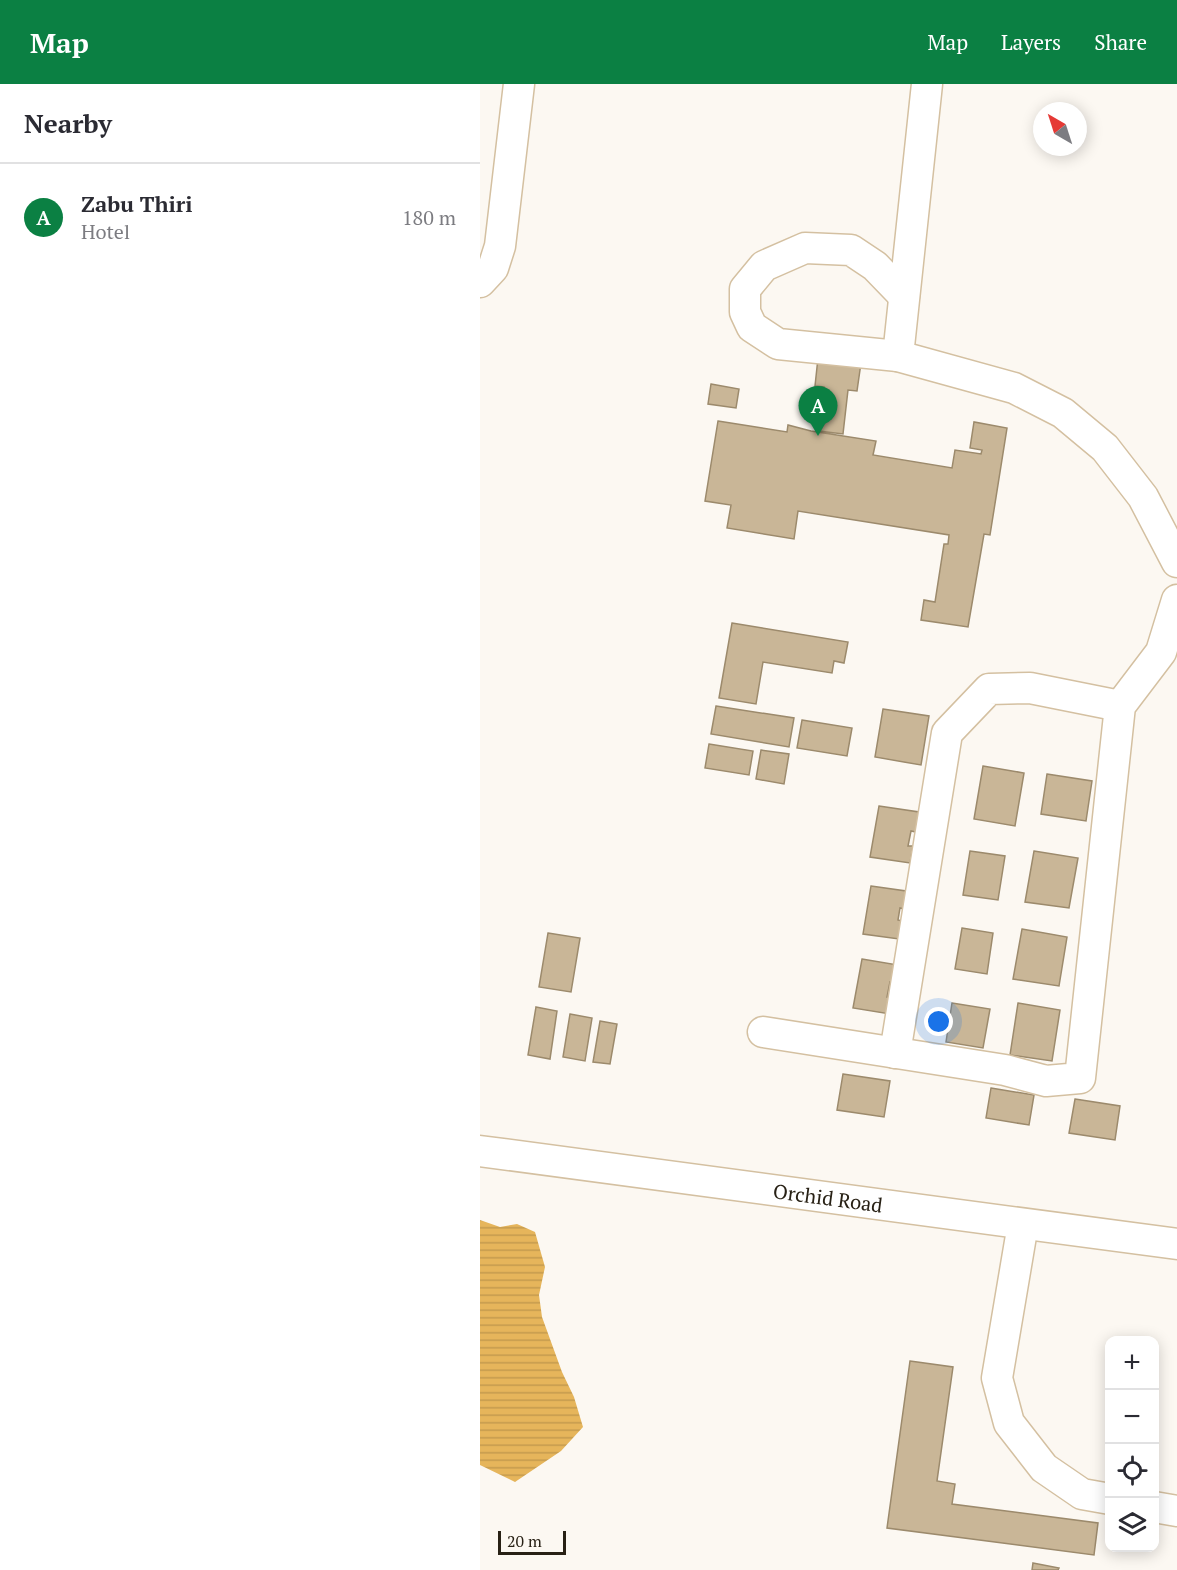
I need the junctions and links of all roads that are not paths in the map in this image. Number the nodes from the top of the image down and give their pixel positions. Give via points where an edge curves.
1 (519, 84) edge
2 (927, 84) edge
3 (480, 282) edge
4 (904, 296) junction
5 (898, 356) junction
6 (1177, 561) edge
7 (1177, 600) edge
8 (1169, 653) edge
9 (1120, 706) junction
10 (764, 1032) dead end
11 (895, 1053) junction
12 (480, 1151) edge
13 (1023, 1224) junction
14 (1177, 1244) edge
15 (1105, 1498) edge
16 (1159, 1508) edge
17 (1177, 1511) edge

1 - 3 street via 500,246 494,268
2 - 4 street
4 - 5 street
4 - 5 street via 875,266 851,250 805,248 764,266 745,289 745,312 752,327 778,344
5 - 6 street via 1014,388 1063,413 1105,448 1143,497
7 - 8 street
8 - 9 street
9 - 11 street via 1030,688 989,689 947,733
9 - 11 street via 1080,1078 1046,1081 1005,1070
10 - 11 street
12 - 13 street, Orchid Road
13 - 14 street, Orchid Road
13 - 15 street via 998,1378 1009,1423 1044,1468 1082,1494
16 - 17 street

